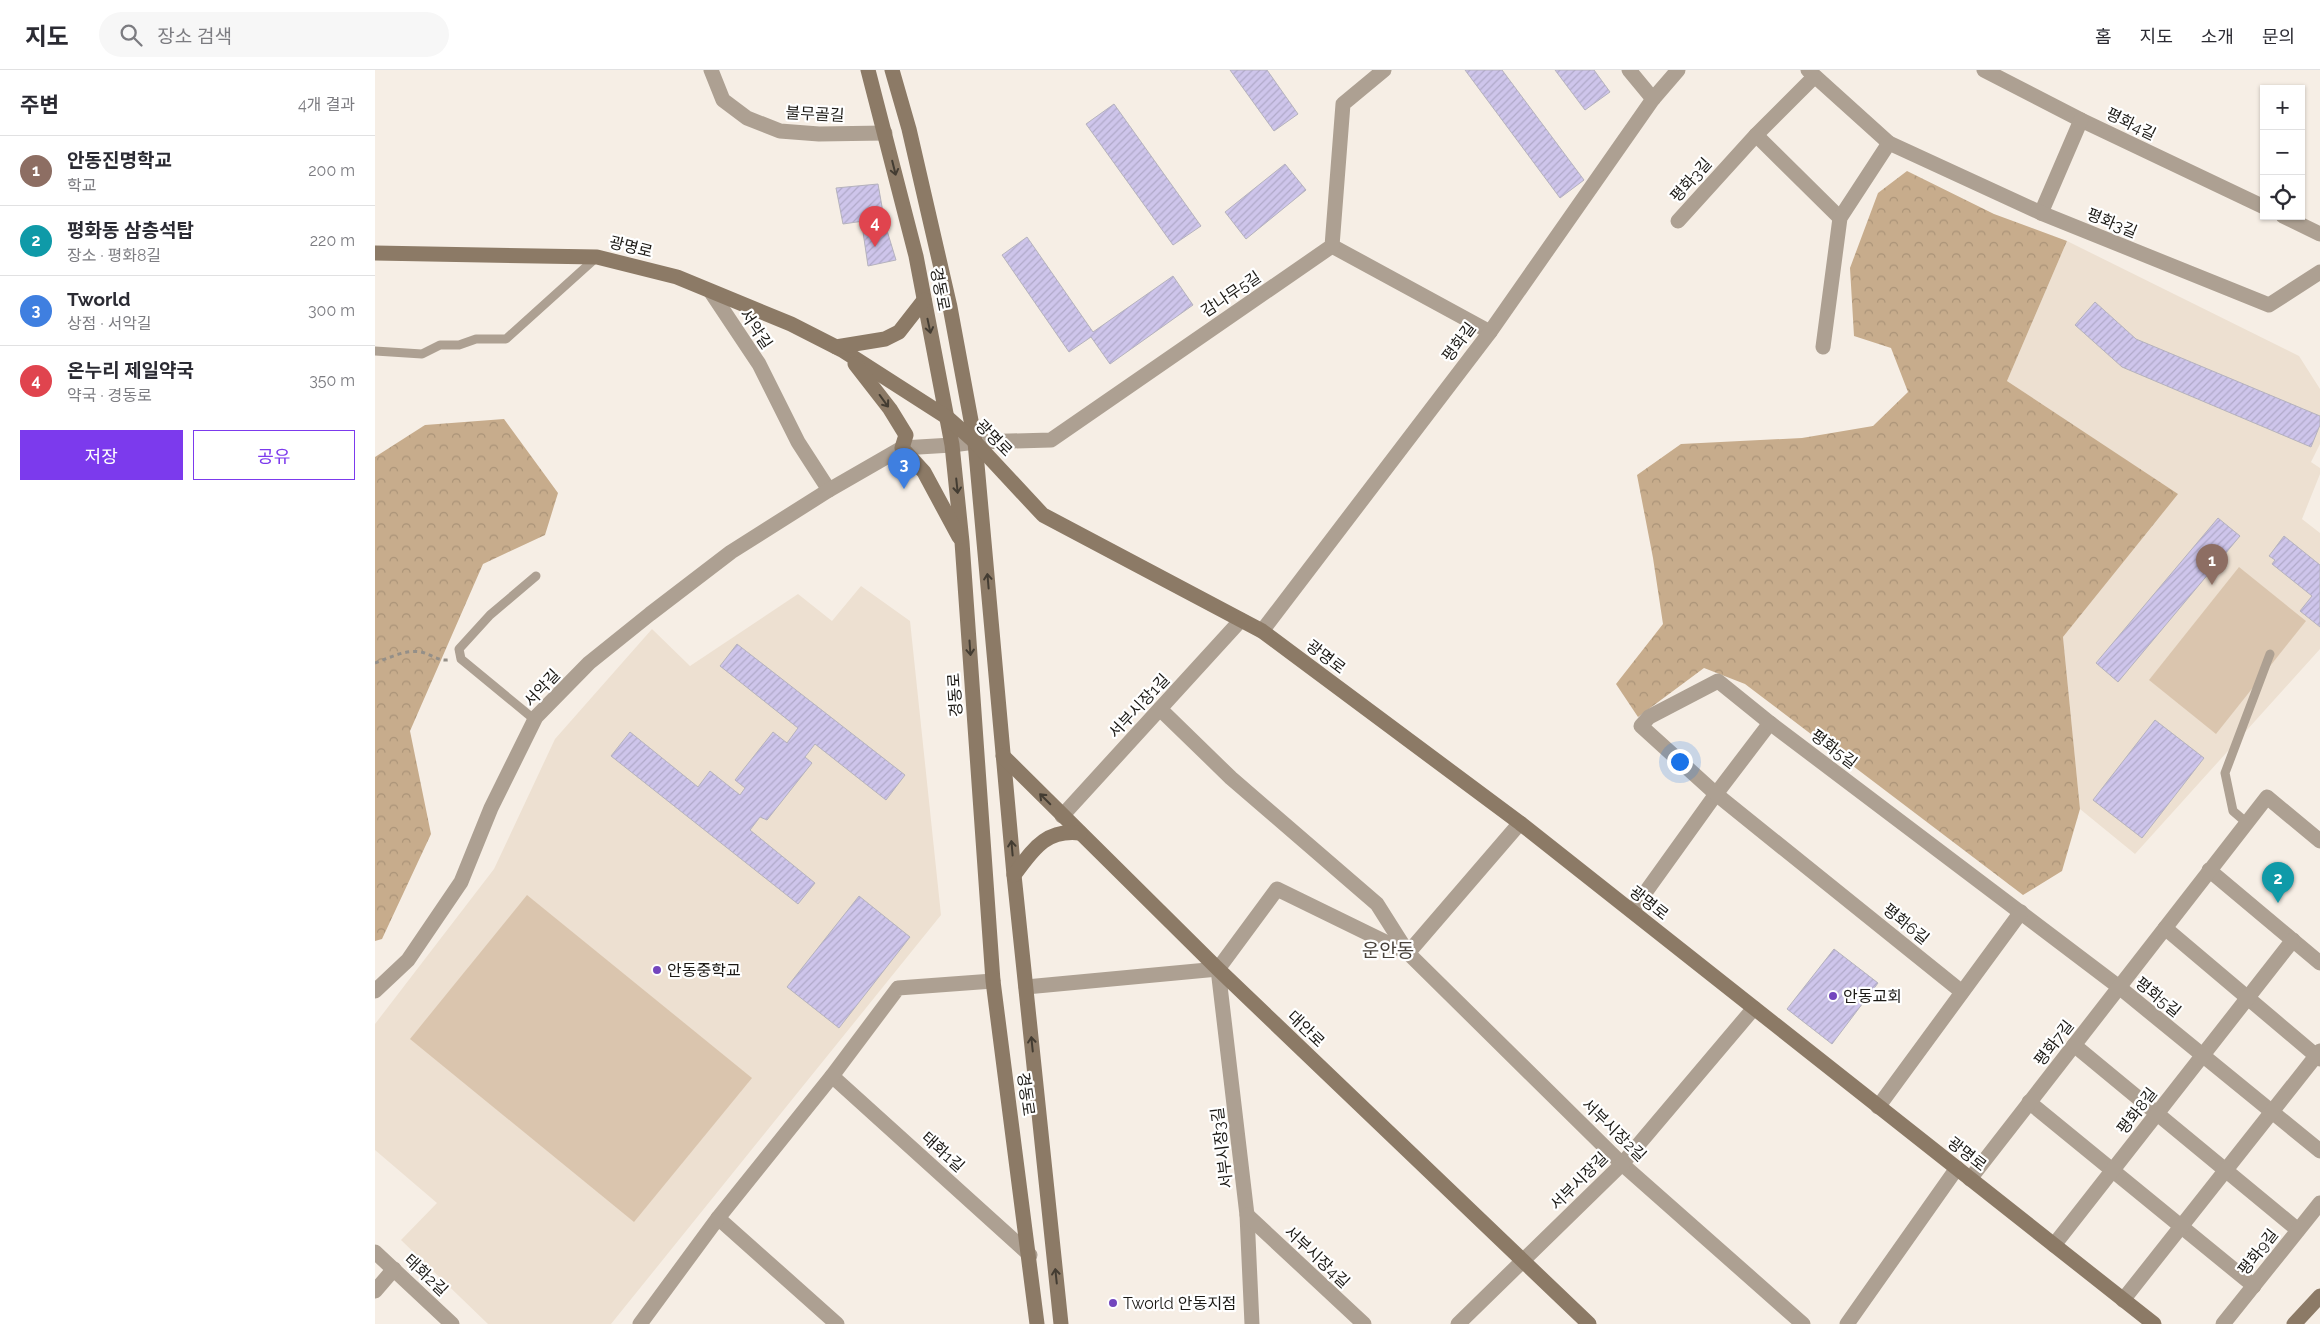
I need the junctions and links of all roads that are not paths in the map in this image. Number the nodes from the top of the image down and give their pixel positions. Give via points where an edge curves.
1 (711, 70) edge
2 (868, 70) edge
3 (892, 70) edge
4 (1384, 70) edge
5 (1629, 70) edge
6 (1678, 70) edge
7 (1984, 70) edge
8 (1811, 74) edge
9 (1653, 99) junction
10 (2081, 120) junction
11 (885, 132) junction
12 (1756, 135) junction
13 (1889, 143) junction
14 (2260, 205) edge
15 (2041, 213) junction
16 (1840, 218) junction
17 (2291, 220) edge
18 (1678, 221) dead end
19 (2320, 234) edge
20 (1332, 246) junction
21 (375, 254) edge
22 (597, 257) junction
23 (2320, 272) edge
24 (711, 292) junction
25 (924, 300) junction
26 (1490, 332) junction
27 (1823, 347) dead end
28 (839, 348) junction
29 (375, 350) edge
30 (948, 418) junction
31 (975, 442) junction
32 (952, 445) junction
33 (903, 448) junction
34 (829, 490) junction
35 (962, 542) junction
36 (536, 576) dead end
37 (1241, 620) junction
38 (1261, 631) junction
39 (2270, 654) dead end
40 (1160, 709) junction
41 (535, 720) junction
42 (1770, 723) junction
43 (1003, 756) junction
44 (1716, 794) junction
45 (1062, 816) junction
46 (1520, 822) junction
47 (2247, 823) junction
48 (1080, 833) junction
49 (2320, 840) edge
50 (2209, 870) junction
51 (1014, 875) junction
52 (1632, 911) junction
53 (2021, 912) junction
54 (2165, 928) junction
55 (2293, 940) junction
56 (1408, 953) junction
57 (2320, 963) edge
58 (1218, 969) junction
59 (993, 980) junction
60 (1026, 987) junction
61 (2119, 987) junction
62 (375, 992) edge
63 (1962, 992) junction
64 (2247, 998) junction
65 (1754, 1008) junction
66 (2074, 1045) junction
67 (2203, 1055) junction
68 (2319, 1055) edge
69 (832, 1076) junction
70 (2029, 1102) junction
71 (1878, 1107) junction
72 (2272, 1112) junction
73 (2157, 1114) junction
74 (2320, 1151) edge
75 (1622, 1164) junction
76 (1957, 1168) junction
77 (2113, 1170) junction
78 (2226, 1170) junction
79 (1970, 1179) junction
80 (2320, 1202) edge
81 (1247, 1215) junction
82 (718, 1218) junction
83 (2181, 1226) junction
84 (2299, 1230) junction
85 (2054, 1245) junction
86 (375, 1252) edge
87 (1030, 1255) junction
88 (1524, 1260) junction
89 (394, 1270) junction
90 (2254, 1286) junction
91 (375, 1291) edge
92 (2320, 1296) edge
93 (2123, 1300) junction
94 (1852, 1322) edge
95 (452, 1324) edge
96 (640, 1324) edge
97 (837, 1324) edge
98 (1037, 1324) edge
99 (1061, 1324) edge
100 (1252, 1324) edge
101 (1364, 1324) edge
102 (1458, 1324) edge
103 (1589, 1324) edge
104 (1803, 1324) edge
105 (2154, 1324) edge
106 (2223, 1324) edge
107 (2294, 1324) edge

1 - 11 street, 불무골길 via 723,100 747,118 779,131 819,134
2 - 11 street, 경동로
3 - 31 street, 경동로 via 950,307
4 - 20 street via 1343,104
5 - 9 street
6 - 9 street, 평화길
7 - 10 street, 평화4길
8 - 12 street, 평화3길
8 - 13 street, 평화3길
9 - 26 street, 평화길
10 - 14 street, 평화4길
10 - 15 street
11 -> 25 street, 경동로
12 - 16 street
12 - 18 street, 평화3길
13 - 15 street, 평화3길
13 - 16 street
15 - 23 street, 평화3길 via 2269,305
16 - 27 street
17 - 19 street
20 - 26 street
20 - 31 street, 감나무5길 via 1051,440
21 - 22 street, 광명로
22 - 24 street, 광명로 via 677,277
22 - 29 lane via 506,339 476,339 459,345 440,345 422,354
24 - 28 street, 광명로 via 791,324
24 - 34 street, 서악길 via 759,364 797,442
25 - 28 street via 899,332
25 -> 30 street, 경동로
26 - 38 street, 평화길
28 - 30 street, 광명로
28 -> 33 street via 869,380 898,422 906,435
30 - 31 street, 광명로
30 - 32 street, 경동로
31 - 32 street, 서악길
31 - 37 street, 광명로 via 1043,515
43 -> 31 street, 경동로
32 - 33 street, 서악길
32 -> 35 street, 경동로
33 - 34 street, 서악길
33 - 35 street via 924,472
34 - 41 street, 서악길 via 731,552 650,614 589,663
35 -> 59 street, 경동로
36 - 41 lane via 490,615 459,649 461,659
37 - 38 street, 광명로
37 - 40 street, 서부시장1길
38 - 46 street, 광명로
39 - 47 lane via 2225,773 2233,812
40 - 45 street, 서부시장1길
40 - 56 street via 1231,778 1377,904
41 - 62 street, 서악길 via 491,808 461,882 407,960
42 - 44 street
42 - 44 street, 평화5길 via 1719,681 1649,717 1641,726
42 - 53 street, 평화5길
45 -> 43 street, 대안로
51 -> 43 street, 경동로
44 - 52 street
44 - 63 street, 평화6길
45 - 48 street, 대안로
46 - 52 street, 광명로
46 - 56 street
47 - 49 street, 평화7길 via 2267,797
47 - 50 street, 평화7길
48 - 51 street via 1057,833 1043,841
48 - 58 street, 대안로
50 - 54 street, 평화7길
50 - 55 street
51 - 60 street, 경동로
52 - 65 street, 광명로
53 - 61 street, 평화5길
53 - 63 street
54 - 61 street, 평화7길
54 - 64 street
55 - 57 street
55 - 64 street, 평화8길
56 - 58 street, 서부시장2길 via 1277,889
56 - 75 street, 서부시장2길
58 - 60 street
58 - 81 street, 서부시장3길
58 - 88 street, 대안로
59 - 69 street via 898,988
59 - 87 street, 경동로
99 -> 60 street, 경동로
61 - 66 street, 평화7길
61 - 67 street, 평화5길
63 - 71 street
64 - 67 street, 평화8길
64 - 68 street
65 - 71 street, 광명로
65 - 75 street, 서부시장길
66 - 70 street, 평화7길
66 - 73 street
67 - 72 street, 평화5길
67 - 73 street, 평화8길
68 - 72 street
69 - 82 street
69 - 87 street, 태화1길
70 - 77 street
70 - 79 street, 평화7길
71 - 76 street, 광명로
72 - 74 street, 평화5길
72 - 78 street
73 - 77 street, 평화8길
73 - 78 street
75 - 88 street, 서부시장길
75 - 104 street, 서부시장2길
76 - 79 street, 광명로
76 - 94 street
77 - 83 street
77 - 85 street, 평화8길
78 - 83 street
78 - 84 street
79 - 85 street, 광명로
80 - 84 street, 평화9길
81 - 100 street, 서부시장3길
81 - 101 street, 서부시장4길
82 - 96 street
82 - 97 street
83 - 90 street
83 - 93 street
84 - 90 street, 평화9길
85 - 93 street, 광명로
86 - 89 street, 태화2길
87 - 98 street, 경동로
88 - 102 street, 서부시장길
88 - 103 street, 대안로
89 - 91 street
89 - 95 street, 태화2길
90 - 106 street, 평화9길
92 - 107 street
93 - 105 street, 광명로

